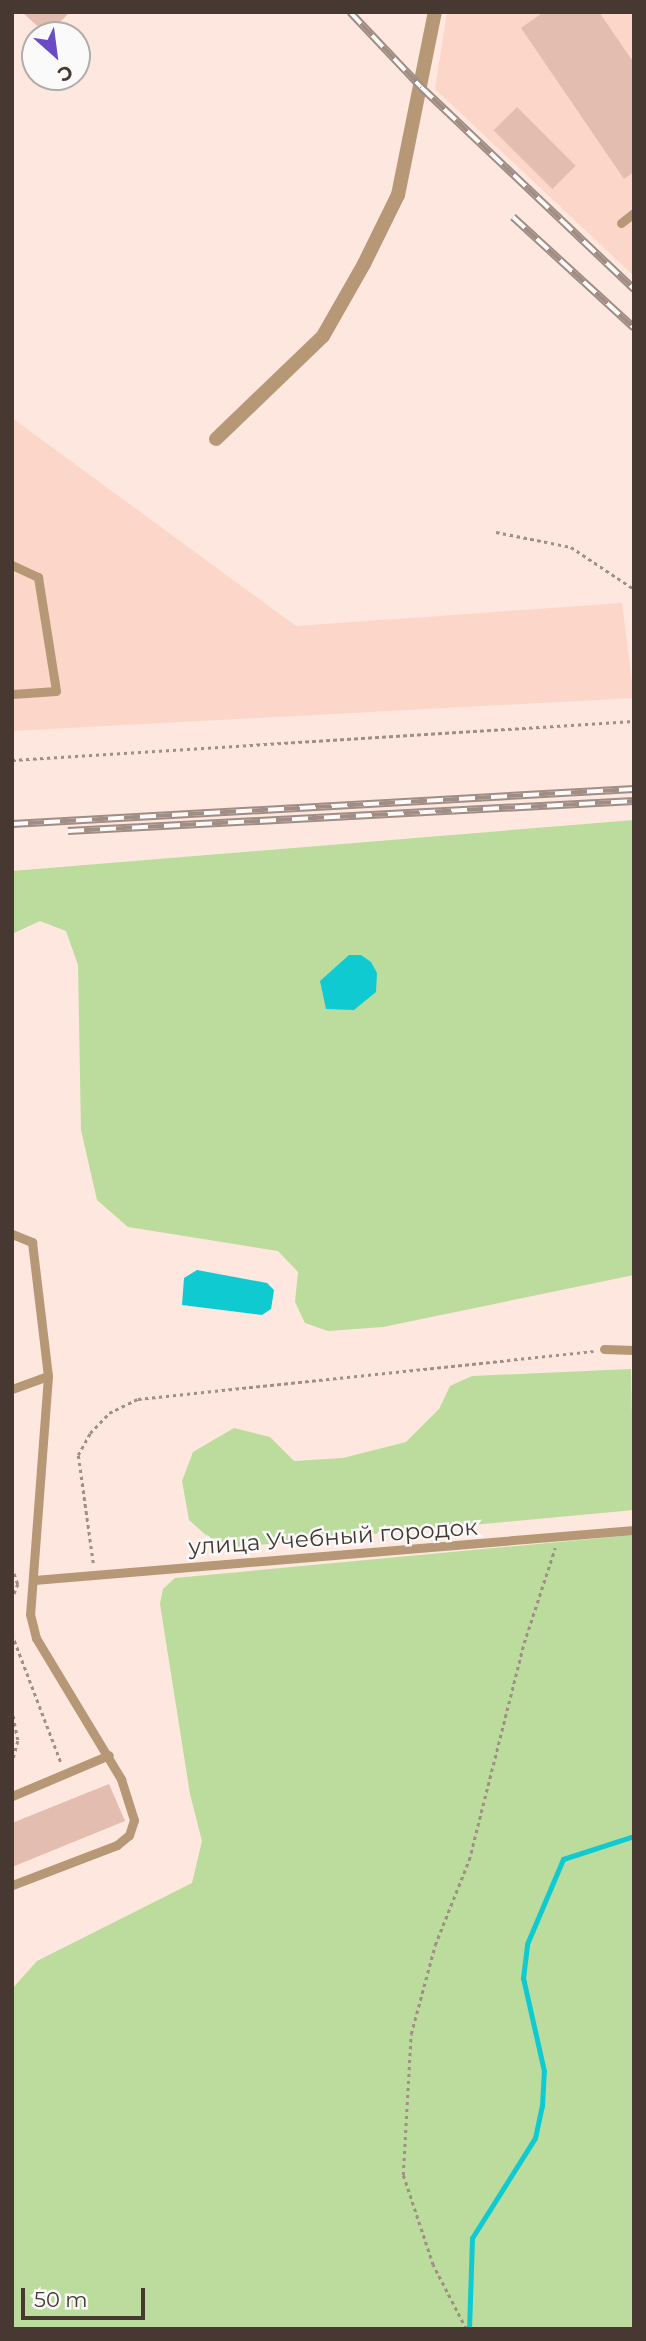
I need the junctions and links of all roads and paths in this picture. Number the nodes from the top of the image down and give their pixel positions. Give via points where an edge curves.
1 (435, 12) edge
2 (634, 213) edge
3 (621, 223) dead end
4 (216, 439) dead end
5 (496, 531) dead end
6 (12, 565) edge
7 (634, 589) edge
8 (12, 694) edge
9 (634, 721) edge
10 (12, 760) edge
11 (12, 1234) edge
12 (604, 1349) joint
13 (634, 1350) edge
14 (48, 1376) junction
15 (12, 1389) edge
16 (634, 1530) edge
17 (557, 1539) junction
18 (12, 1567) edge
19 (94, 1574) junction
20 (34, 1580) junction
21 (12, 1600) edge
22 (12, 1634) edge
23 (12, 1709) edge
24 (108, 1755) junction
25 (12, 1764) edge
26 (65, 1773) junction
27 (12, 1796) edge
28 (12, 1885) edge
29 (466, 2329) edge

1 - 4 street via 398,195 364,264 323,336
2 - 3 lane
5 - 7 path via 571,547
6 - 8 lane via 38,577 56,691
9 - 10 path
11 - 14 lane via 32,1242
12 - 13 lane
12 - 19 path via 138,1399 109,1413 78,1455
14 - 15 lane
14 - 20 lane
16 - 17 lane, улица Учебный городок
17 - 19 lane, улица Учебный городок
17 - 29 path via 524,1643 469,1860 435,1945 411,2034 403,2175 433,2266
18 - 21 path via 18,1584
19 - 20 lane, улица Учебный городок
20 - 24 lane via 30,1614 36,1638
22 - 26 path
23 - 25 path via 18,1741
24 - 26 lane
24 - 28 lane via 134,1820 129,1835 117,1844
26 - 27 lane

